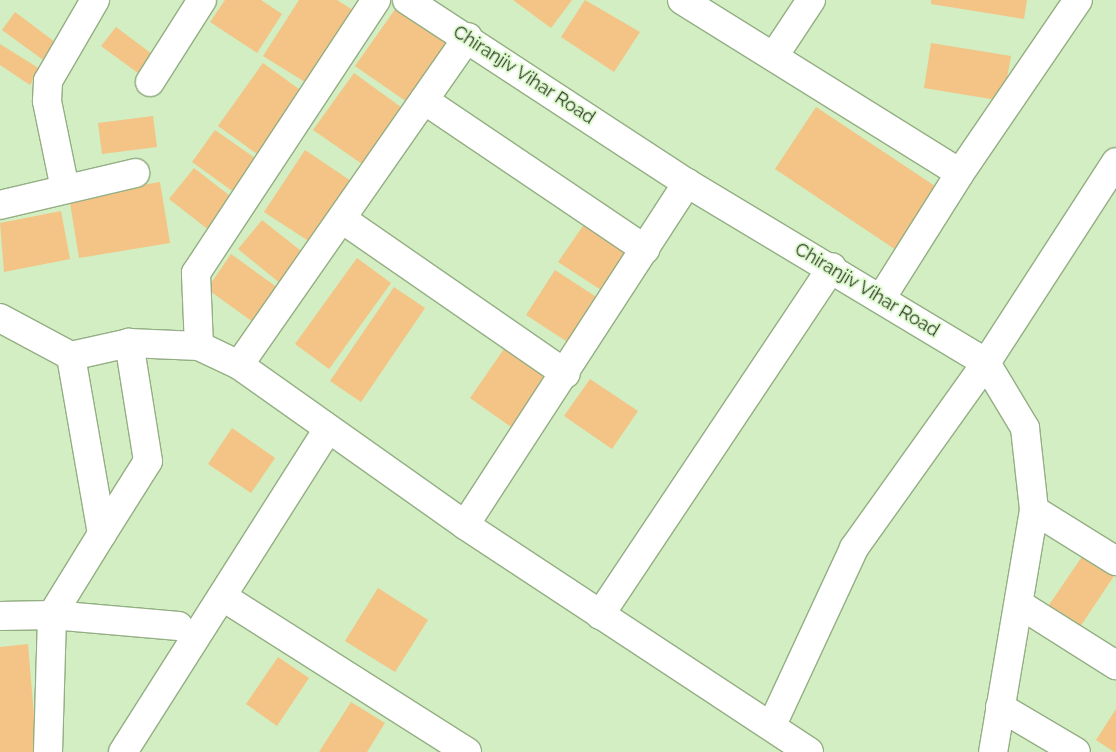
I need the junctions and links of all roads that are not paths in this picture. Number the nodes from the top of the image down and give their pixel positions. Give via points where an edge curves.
1 (94, 0) edge
2 (202, 0) edge
3 (376, 0) edge
4 (408, 0) edge
5 (682, 0) edge
6 (811, 0) edge
7 (1078, 0) edge
8 (468, 37) junction
9 (774, 56) junction
10 (150, 82) dead end
11 (424, 100) junction
12 (1116, 162) edge
13 (135, 173) dead end
14 (960, 173) junction
15 (687, 182) junction
16 (65, 189) junction
17 (0, 205) edge
18 (342, 219) junction
19 (645, 249) junction
20 (832, 267) junction
21 (882, 297) junction
22 (0, 318) edge
23 (129, 343) junction
24 (199, 346) junction
25 (71, 356) junction
26 (986, 363) junction
27 (239, 365) junction
28 (566, 374) junction
29 (327, 430) junction
30 (1034, 510) junction
31 (465, 525) junction
32 (102, 534) junction
33 (1116, 561) edge
34 (224, 597) junction
35 (1019, 604) junction
36 (52, 615) junction
37 (600, 615) junction
38 (0, 616) edge
39 (179, 626) dead end
40 (1116, 666) edge
41 (1000, 707) junction
42 (772, 725) junction
43 (133, 748) edge
44 (48, 752) edge
45 (468, 752) edge
46 (809, 752) edge
47 (993, 752) edge
48 (1076, 752) edge

1 - 16 street via 48,81 47,101
2 - 10 street
3 - 24 street via 196,273
4 - 8 street, Chiranjiv Vihar Road
5 - 9 street
6 - 9 street
7 - 14 street
8 - 11 street
8 - 15 street, Chiranjiv Vihar Road
9 - 14 street
11 - 18 street
11 - 19 street
12 - 26 street
13 - 16 street
14 - 21 street
15 - 19 street
15 - 20 street, Chiranjiv Vihar Road
16 - 17 street
18 - 27 street
18 - 28 street
19 - 28 street
20 - 21 street, Chiranjiv Vihar Road
20 - 37 street
21 - 26 street, Chiranjiv Vihar Road
22 - 25 street
23 - 24 street
23 - 25 street
23 - 32 street via 148,461
24 - 27 street
25 - 32 street
26 - 30 street, Chiranjiv Vihar Road via 1025,428
26 - 42 street via 854,548
27 - 29 street
28 - 31 street
29 - 31 street
29 - 34 street
30 - 33 street
30 - 35 street, Chiranjiv Vihar Road
31 - 37 street
32 - 36 street
34 - 43 street
34 - 45 street
35 - 40 street
35 - 41 street, Chiranjiv Vihar Road
36 - 38 street
36 - 39 street
36 - 44 street
37 - 42 street
41 - 47 street, Chiranjiv Vihar Road
41 - 48 street
42 - 46 street

